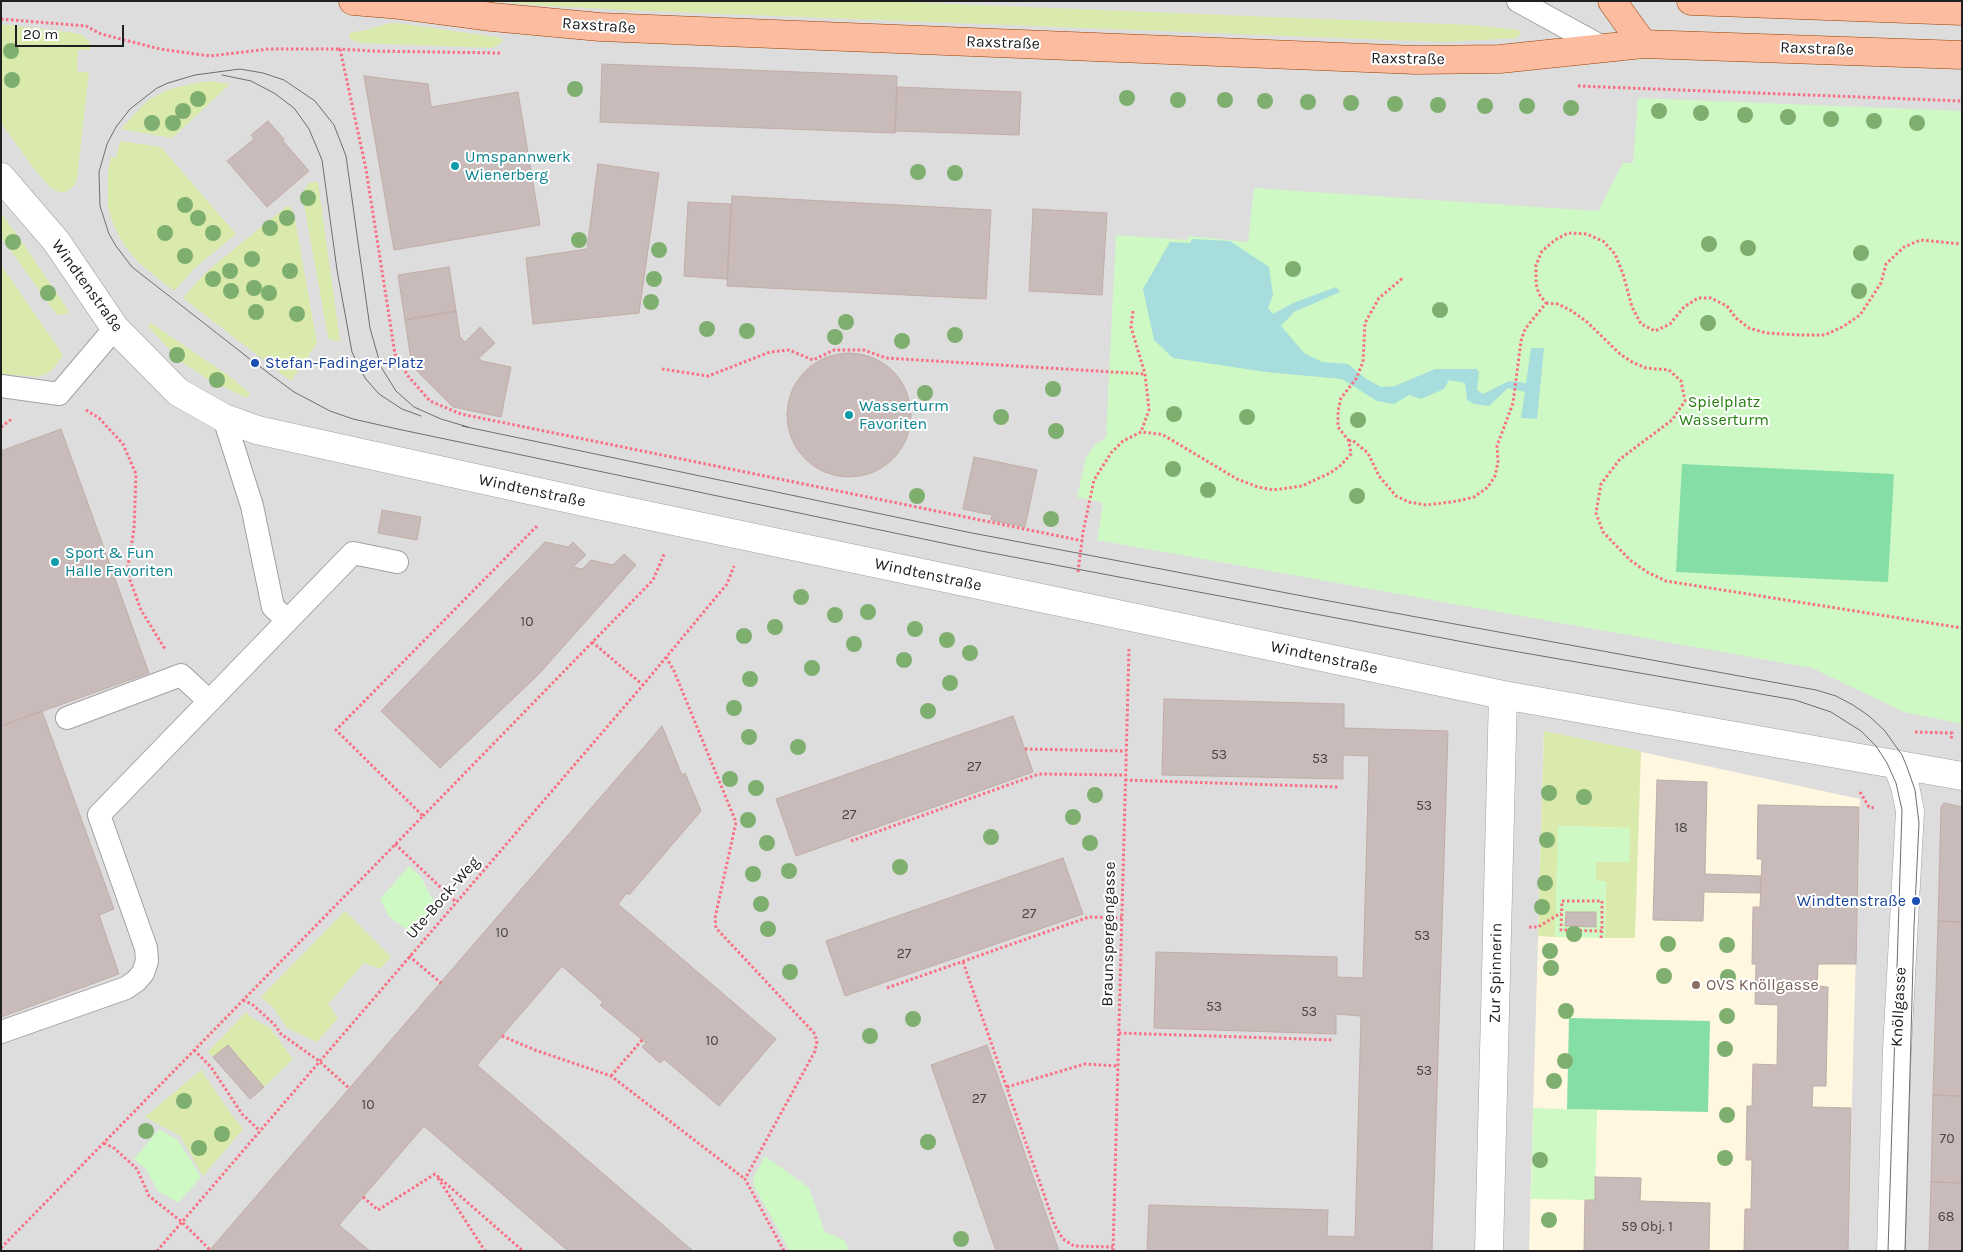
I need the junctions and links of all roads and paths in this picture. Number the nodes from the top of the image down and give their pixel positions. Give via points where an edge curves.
1 (353, 1) edge
2 (1518, 1) edge
3 (1612, 1) edge
4 (1691, 1) edge
5 (406, 3) edge
6 (1962, 11) edge
7 (1, 18) edge
8 (1643, 44) junction
9 (340, 49) junction
10 (1606, 49) junction
11 (510, 52) dead end
12 (1962, 55) edge
13 (1, 177) edge
14 (1962, 244) edge
15 (1404, 277) dead end
16 (1546, 303) junction
17 (1133, 311) dead end
18 (115, 328) junction
19 (662, 369) dead end
20 (1145, 374) junction
21 (1, 386) edge
22 (60, 394) junction
23 (224, 418) junction
24 (6, 424) dead end
25 (1, 427) edge
26 (1141, 432) junction
27 (1348, 441) junction
28 (540, 522) dead end
29 (1082, 542) junction
30 (666, 549) dead end
31 (397, 562) dead end
32 (735, 563) dead end
33 (1077, 607) junction
34 (1129, 618) junction
35 (287, 620) junction
36 (1962, 628) edge
37 (592, 642) junction
38 (666, 657) junction
39 (181, 675) junction
40 (643, 685) junction
41 (1503, 695) junction
42 (209, 701) junction
43 (66, 718) dead end
44 (1025, 749) dead end
45 (1126, 751) junction
46 (1897, 765) junction
47 (1126, 775) junction
48 (1962, 776) edge
49 (1125, 780) junction
50 (1338, 787) dead end
51 (423, 816) junction
52 (851, 842) dead end
53 (395, 844) junction
54 (456, 902) junction
55 (1122, 918) junction
56 (1602, 931) junction
57 (1601, 938) dead end
58 (409, 956) junction
59 (963, 962) junction
60 (441, 983) dead end
61 (887, 988) dead end
62 (243, 1000) junction
63 (1, 1032) edge
64 (1119, 1033) junction
65 (502, 1036) dead end
66 (642, 1040) dead end
67 (1334, 1040) dead end
68 (194, 1050) junction
69 (319, 1061) junction
70 (1118, 1066) junction
71 (611, 1076) junction
72 (1007, 1087) junction
73 (350, 1089) dead end
74 (260, 1130) junction
75 (104, 1143) junction
76 (435, 1174) junction
77 (746, 1179) junction
78 (363, 1197) dead end
79 (182, 1222) junction
80 (1, 1248) edge
81 (1113, 1249) edge
82 (210, 1250) edge
83 (157, 1251) edge
84 (485, 1251) edge
85 (523, 1251) edge
86 (784, 1251) edge
87 (1489, 1251) edge
88 (1891, 1251) edge

1 - 5 main road, Raxstraße
2 - 10 lane
3 - 8 main road
4 - 6 main road
5 - 10 main road, Raxstraße via 492,17 600,27 1416,60 1500,59
7 - 9 path via 86,26 101,34 160,49 210,56 321,47
8 - 10 main road, Raxstraße
8 - 12 main road, Raxstraße
9 - 11 path
9 - 29 path via 366,169 395,354 408,376 430,401 462,414
13 - 18 street, Windtenstraße via 56,242
14 - 16 path via 1920,240 1904,247 1886,264 1881,283 1860,315 1825,335 1766,333 1749,328 1727,306 1711,298 1698,298 1684,307 1670,324 1655,331 1640,324 1615,254 1603,241 1586,234 1568,233 1542,251 1536,265 1536,284
15 - 27 path via 1379,298 1365,323 1363,362 1356,379 1341,398 1338,411 1338,427
16 - 27 path via 1525,328 1513,404 1497,446 1495,476 1481,492 1458,501 1426,505 1409,502 1396,496 1379,476 1368,453 1352,440
16 - 36 path via 1570,310 1632,362 1646,368 1669,370 1681,381 1685,402 1672,420 1620,459 1601,484 1596,513 1603,532 1630,560 1666,581
17 - 20 path via 1131,328
18 - 22 lane
18 - 23 street, Windtenstraße via 178,392
19 - 20 path via 708,376 770,352 789,350 813,360 834,350 864,350 886,358
20 - 26 path via 1149,410
21 - 22 lane
22 - 39 path via 99,418 123,444 136,474 134,529 127,572 141,610
23 - 33 street, Windtenstraße via 257,430 388,460
23 - 35 lane via 252,506 273,607
24 - 25 path
26 - 27 path via 1165,436 1237,479 1273,490 1302,486 1330,474 1351,454
26 - 29 path via 1111,452 1094,480
28 - 51 path via 336,730
29 - 33 path
30 - 37 path via 653,580
31 - 35 lane via 353,553
32 - 38 path, Ute-Bock-Weg via 727,584
33 - 34 street, Windtenstraße
34 - 41 street, Windtenstraße
34 - 45 path, Braunspergengasse
35 - 42 lane
37 - 40 path
37 - 51 path
38 - 40 path, Ute-Bock-Weg
38 - 77 path via 736,822 715,918 716,928 814,1033 817,1041 815,1051
39 - 42 lane
39 - 43 lane
40 - 54 path, Ute-Bock-Weg
41 - 46 street, Windtenstraße
41 - 87 street, Zur Spinnerin
42 - 63 lane via 99,815 146,948 143,972 126,988
44 - 45 path
45 - 47 path, Braunspergengasse
46 - 48 street, Windtenstraße
46 - 88 street, Knöllgasse via 1910,811 1897,1049
47 - 49 path, Braunspergengasse
47 - 52 path via 1039,774
49 - 50 path
49 - 55 path, Braunspergengasse
51 - 53 path
53 - 54 path
53 - 62 path
54 - 58 path, Ute-Bock-Weg
55 - 59 path via 1089,918
55 - 64 path, Braunspergengasse
56 - 56 path via 1602,901 1562,900 1562,930
56 - 57 path
58 - 60 path
58 - 69 path, Ute-Bock-Weg
59 - 61 path
59 - 72 path
62 - 68 path
62 - 69 path
64 - 67 path
64 - 70 path, Braunspergengasse
65 - 71 path
66 - 71 path
68 - 74 path via 211,1067 242,1114
68 - 75 path
69 - 73 path
69 - 74 path, Ute-Bock-Weg
70 - 72 path via 1085,1064
70 - 81 path, Braunspergengasse
71 - 77 path
72 - 81 path via 1055,1226 1063,1239 1074,1246
74 - 79 path, Ute-Bock-Weg
75 - 79 path via 138,1169 149,1196
75 - 80 path
76 - 78 path via 378,1210
76 - 84 path
76 - 85 path
77 - 86 path
79 - 82 path
79 - 83 path, Ute-Bock-Weg

